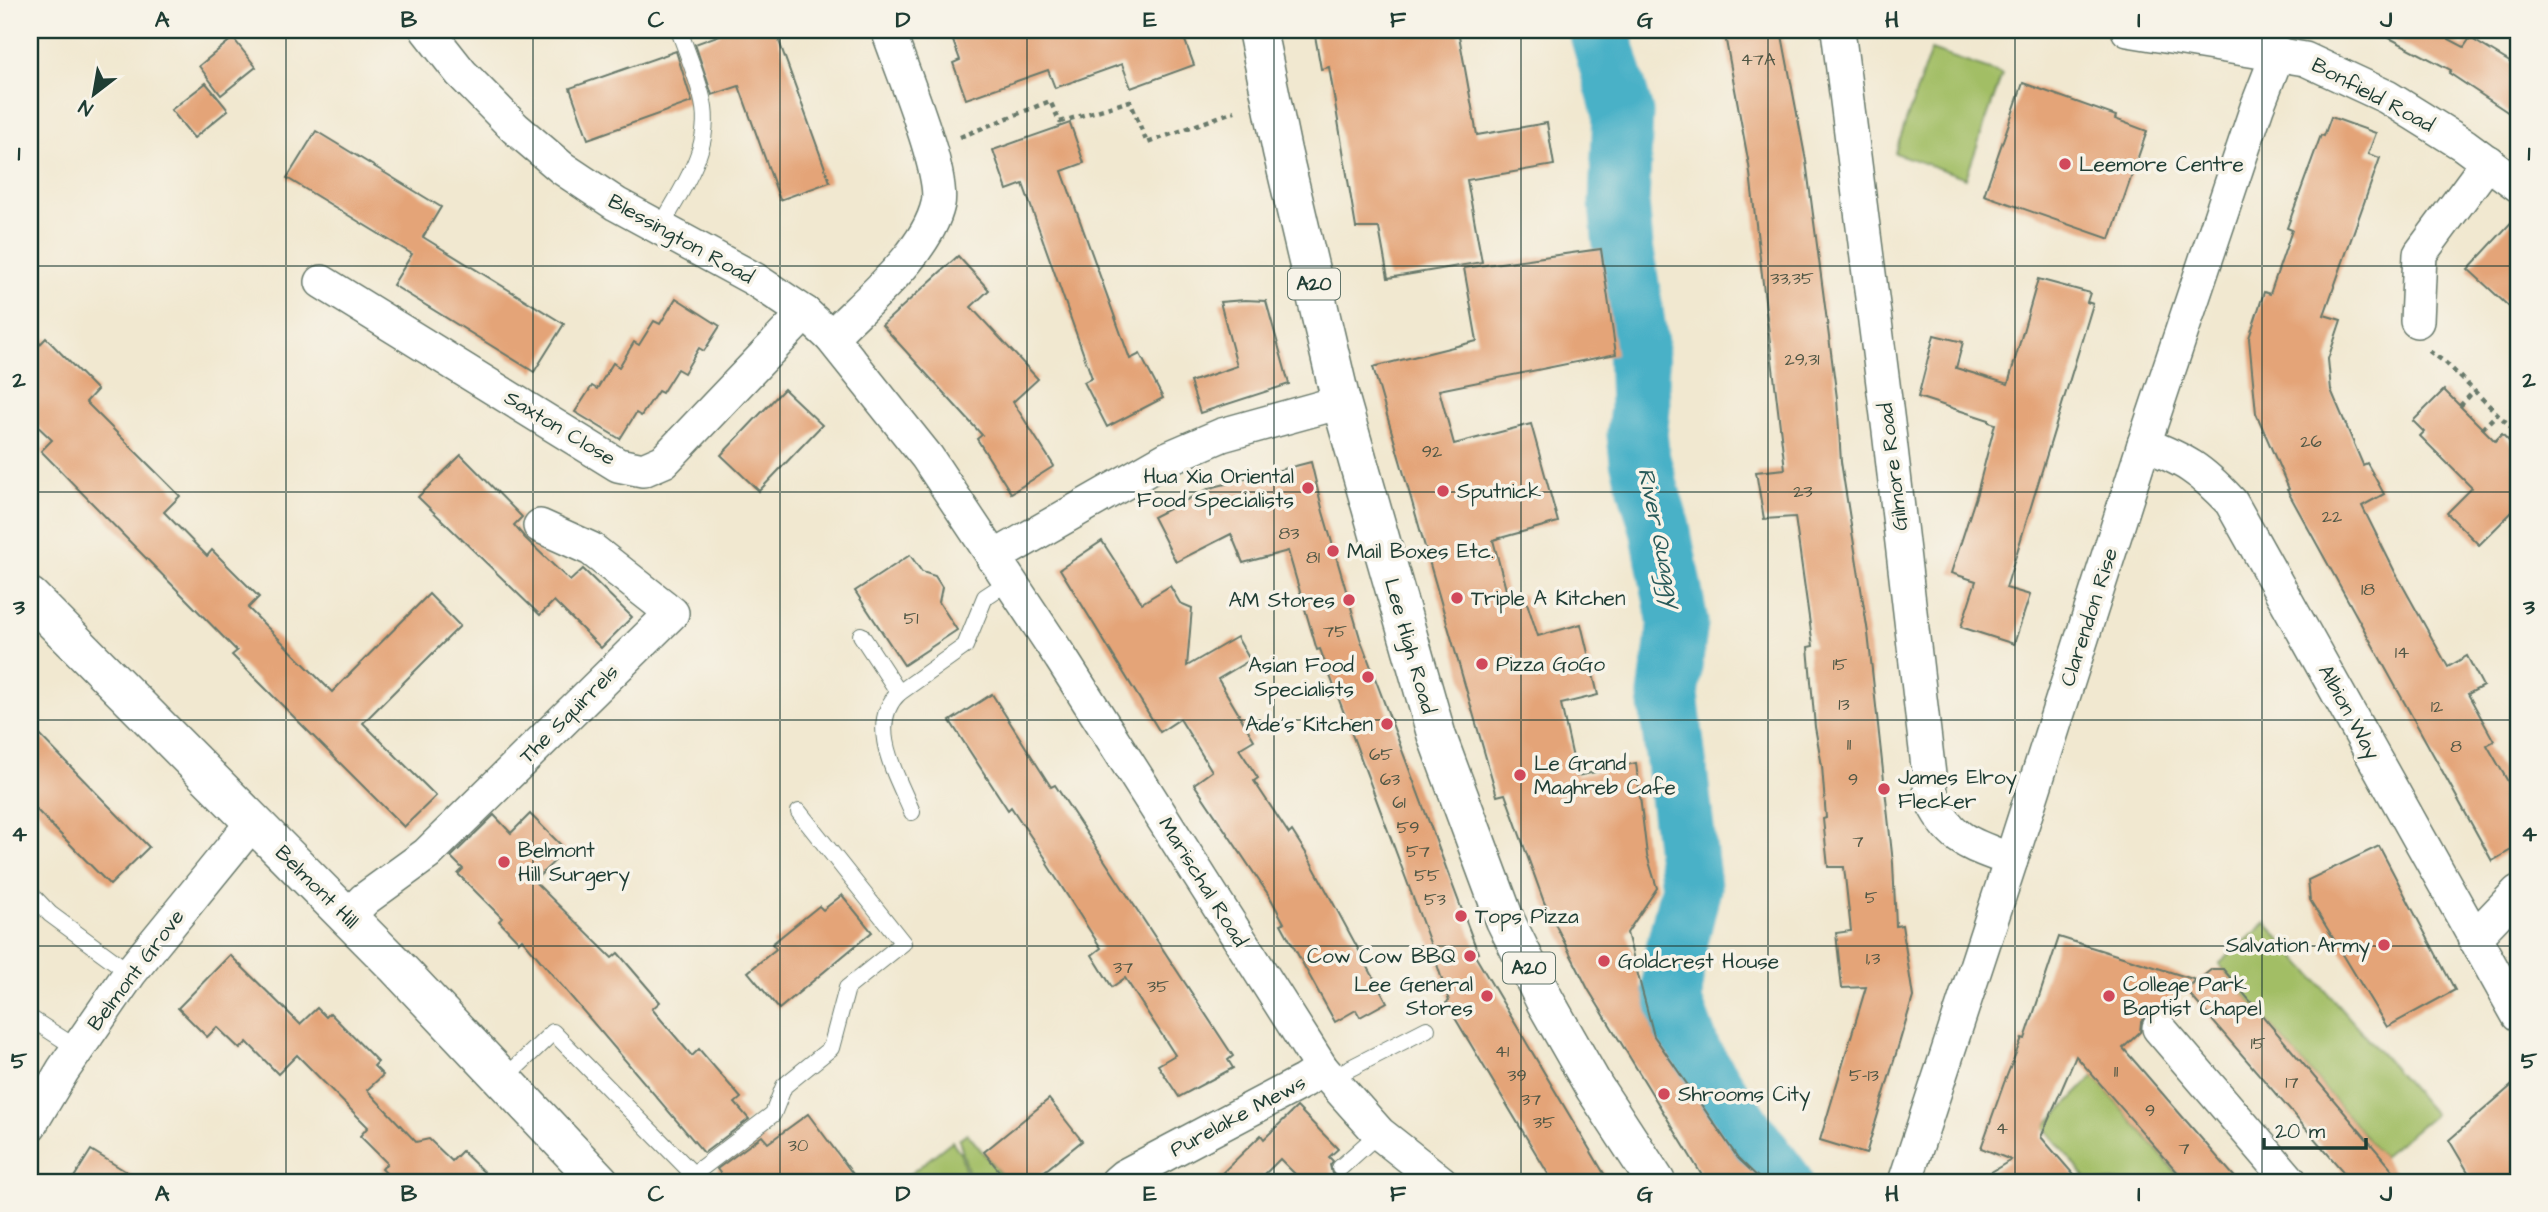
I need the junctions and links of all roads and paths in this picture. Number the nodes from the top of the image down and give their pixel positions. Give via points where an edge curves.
1 (427, 30) edge
2 (679, 30) edge
3 (888, 30) edge
4 (1257, 30) edge
5 (1838, 30) edge
6 (2129, 30) edge
7 (2278, 54) junction
8 (1235, 111) dead end
9 (930, 149) junction
10 (2488, 162) junction
11 (2518, 185) edge
12 (660, 228) junction
13 (322, 282) dead end
14 (805, 313) junction
15 (2417, 321) joint
16 (831, 337) junction
17 (2474, 391) junction
18 (1341, 402) junction
19 (2460, 406) dead end
20 (2497, 414) junction
21 (2482, 429) dead end
22 (2512, 440) dead end
23 (2144, 444) junction
24 (927, 457) joint
25 (540, 526) dead end
26 (1001, 570) junction
27 (30, 597) edge
28 (861, 635) dead end
29 (899, 693) junction
30 (799, 812) dead end
31 (912, 812) dead end
32 (253, 822) junction
33 (2011, 860) junction
34 (2518, 892) edge
35 (30, 893) edge
36 (346, 917) junction
37 (2474, 937) junction
38 (130, 973) junction
39 (2518, 1015) edge
40 (30, 1018) edge
41 (2159, 1028) dead end
42 (1427, 1029) dead end
43 (78, 1049) junction
44 (1326, 1074) junction
45 (503, 1080) junction
46 (30, 1125) edge
47 (1379, 1133) junction
48 (1340, 1168) dead end
49 (689, 1179) edge
50 (600, 1182) edge
51 (1117, 1182) edge
52 (1441, 1182) edge
53 (1656, 1182) edge
54 (1905, 1182) edge
55 (2291, 1182) edge

1 - 12 street, Blessington Road via 514,128 562,168
2 - 12 lane via 703,103 705,126 700,152
3 - 9 street
4 - 18 main road, Lee High Road / A20
5 - 33 street, Gilmore Road via 1932,801 1943,824 1964,841
6 - 7 street, Bonfield Road
7 - 10 street, Bonfield Road via 2305,58 2387,97
7 - 23 street, Clarendon Rise via 2256,107
8 - 9 path via 1147,143 1130,101 1060,122 1050,101
9 - 16 street via 938,203 925,234
10 - 11 street, Bonfield Road
10 - 15 street via 2420,254
12 - 14 street, Blessington Road via 754,279
13 - 14 street, Saxton Close via 618,464 643,470 664,461
14 - 16 street, Blessington Road
15 - 17 path via 2417,342
16 - 24 street, Blessington Road
17 - 19 path
17 - 20 path
18 - 26 street via 1222,435 1166,459
18 - 53 main road, Lee High Road / A20 via 1437,737 1505,920 1594,1087
20 - 21 path
20 - 22 path via 2516,432
23 - 33 street, Clarendon Rise
23 - 37 street, Albion Way via 2180,458 2231,502
24 - 26 street, Marischal Road
25 - 36 street, The Squirrels via 591,549 672,612 427,854
26 - 29 lane via 965,646
26 - 44 street, Marischal Road
27 - 32 main road, Belmont Hill
28 - 29 lane
29 - 31 lane via 886,712 886,749
30 - 49 lane via 903,943 848,988 831,1048 784,1086 773,1114
32 - 36 main road, Belmont Hill
32 - 38 street, Belmont Grove
33 - 54 street, Clarendon Rise
34 - 37 street
35 - 38 lane via 50,914
36 - 45 main road, Belmont Hill
37 - 39 street, Albion Way
38 - 43 street, Belmont Grove
40 - 43 lane
41 - 55 street
42 - 44 lane
43 - 46 street, Belmont Grove
44 - 47 street, Marischal Road
44 - 51 street, Purelake Mews
45 - 49 lane via 553,1032
45 - 50 main road, Belmont Hill
47 - 48 lane
47 - 52 street, Marischal Road

